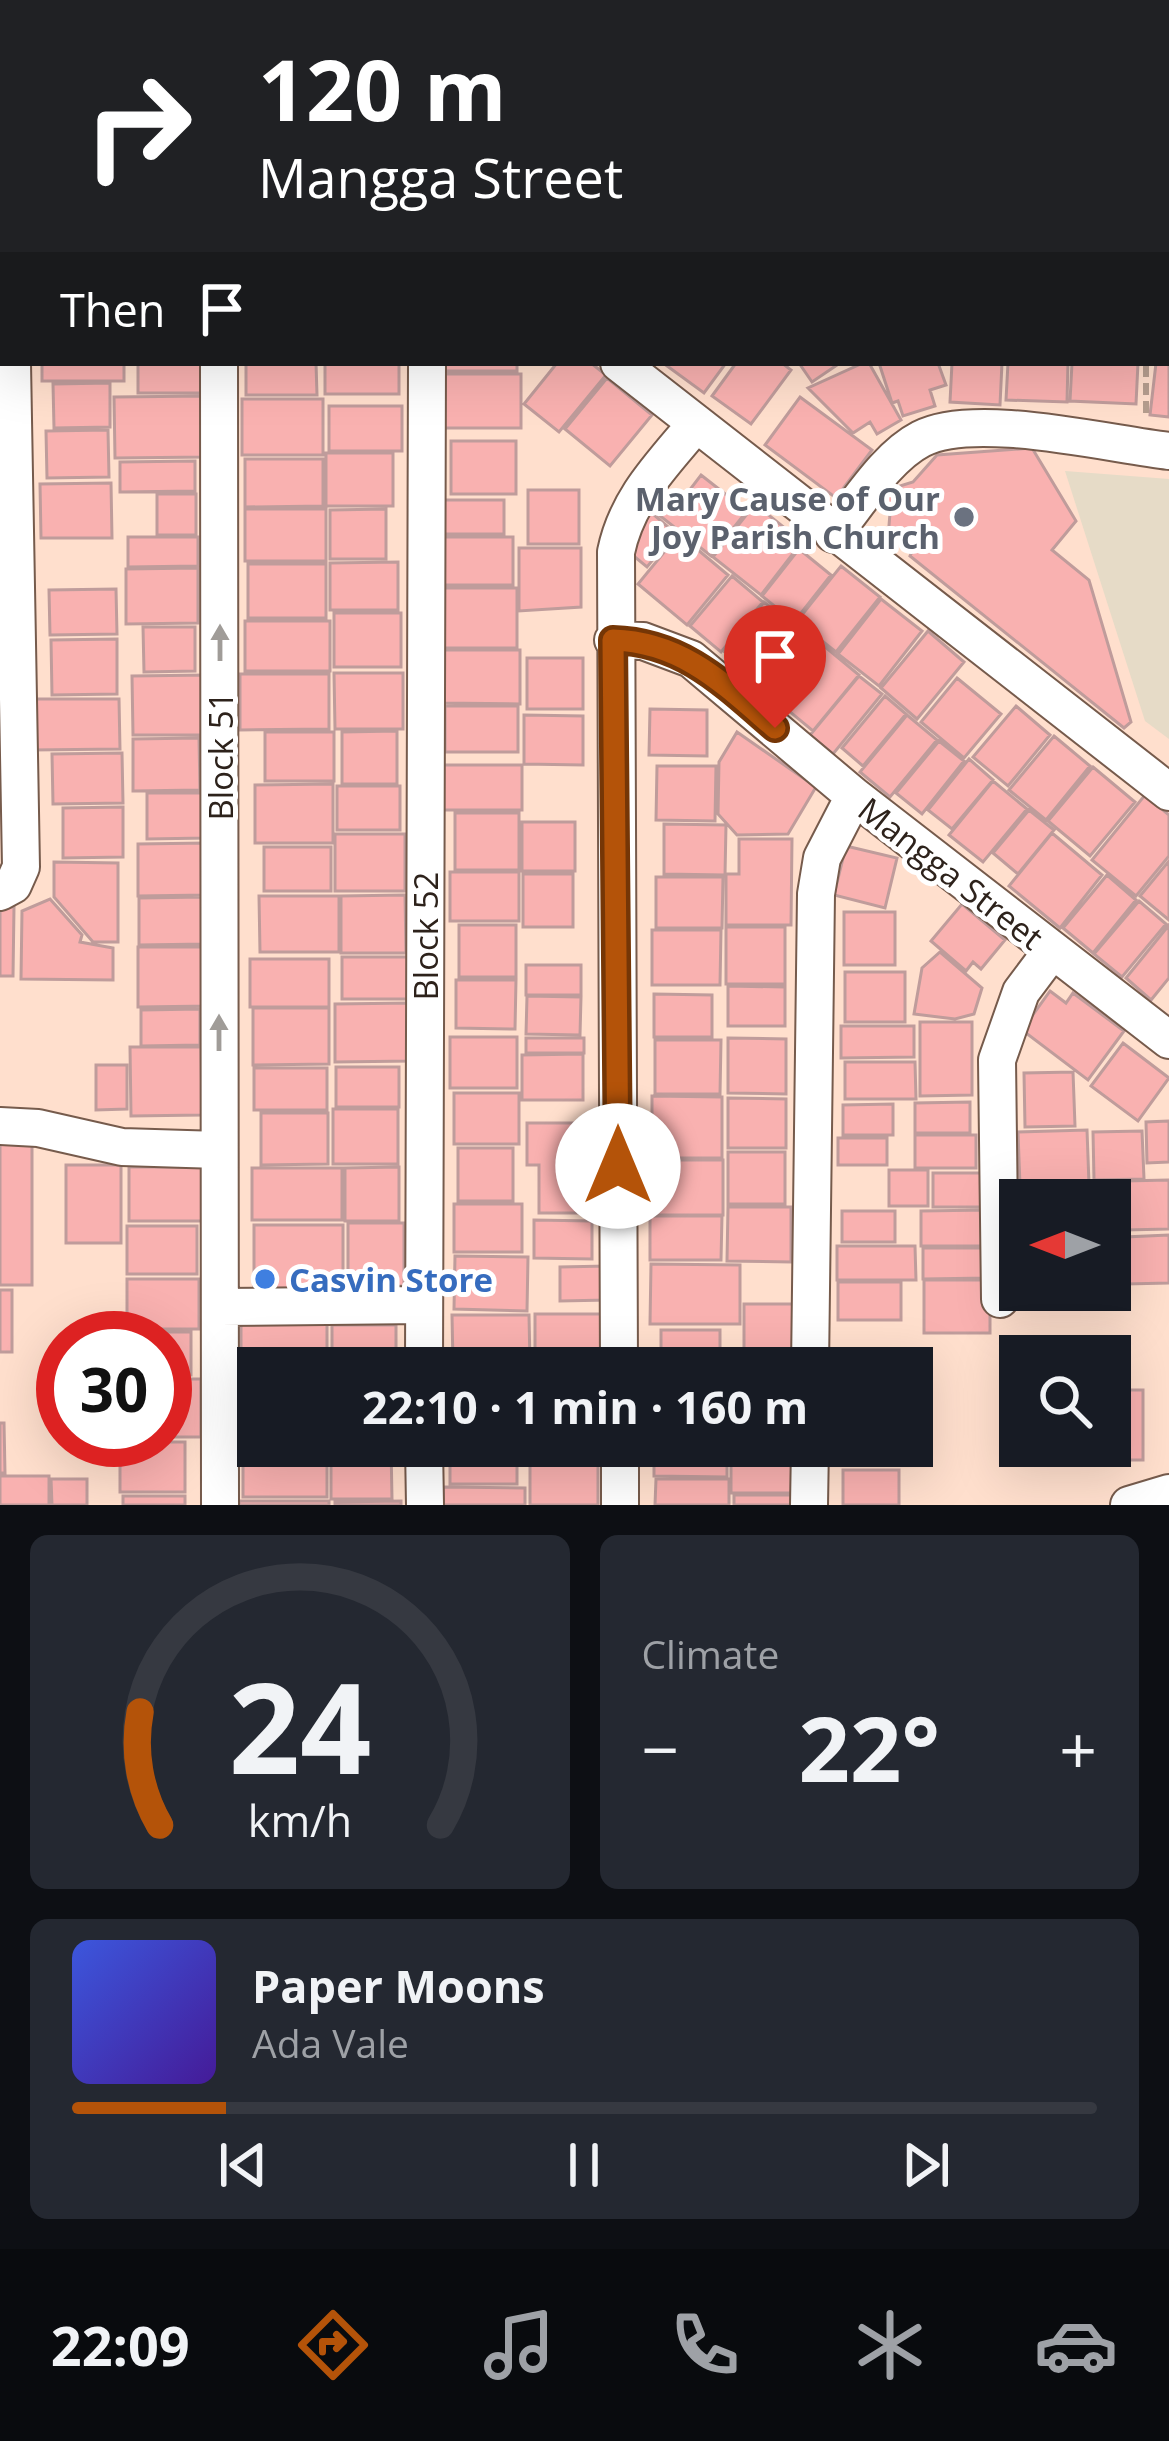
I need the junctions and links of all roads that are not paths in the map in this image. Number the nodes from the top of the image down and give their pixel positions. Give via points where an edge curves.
1 (12, 366) edge
2 (219, 366) edge
3 (428, 366) edge
4 (625, 366) edge
5 (695, 425) junction
6 (1157, 450) edge
7 (832, 534) junction
8 (613, 640) junction
9 (1169, 792) edge
10 (854, 796) junction
11 (6, 888) edge
12 (1052, 952) junction
13 (1169, 1040) edge
14 (0, 1126) edge
15 (219, 1150) junction
16 (999, 1219) edge
17 (424, 1305) junction
18 (220, 1306) junction
19 (424, 1347) edge
20 (619, 1347) edge
21 (810, 1347) edge
22 (424, 1467) edge
23 (620, 1467) edge
24 (810, 1467) edge
25 (1169, 1493) edge
26 (220, 1505) edge
27 (425, 1505) edge
28 (620, 1505) edge
29 (809, 1505) edge
30 (1129, 1505) edge

1 - 11 street via 21,867
15 -> 2 street, Block 51
3 - 17 street, Block 52
4 - 5 street
5 - 7 street
5 - 8 street via 622,520
6 - 7 street via 1026,433 940,432 900,455
7 - 9 street
8 - 10 street, Mangga Street via 643,641 691,659
8 - 20 street
10 - 12 street, Mangga Street
10 - 21 street via 823,858 816,894
12 - 13 street, Mangga Street
12 - 16 street via 1021,992 997,1060
14 - 15 street via 122,1147
15 - 18 street, Block 51
17 - 18 street
17 - 19 street, Block 52
18 - 26 street, Block 51
22 - 27 street
23 - 28 street
24 - 29 street
25 - 30 street

